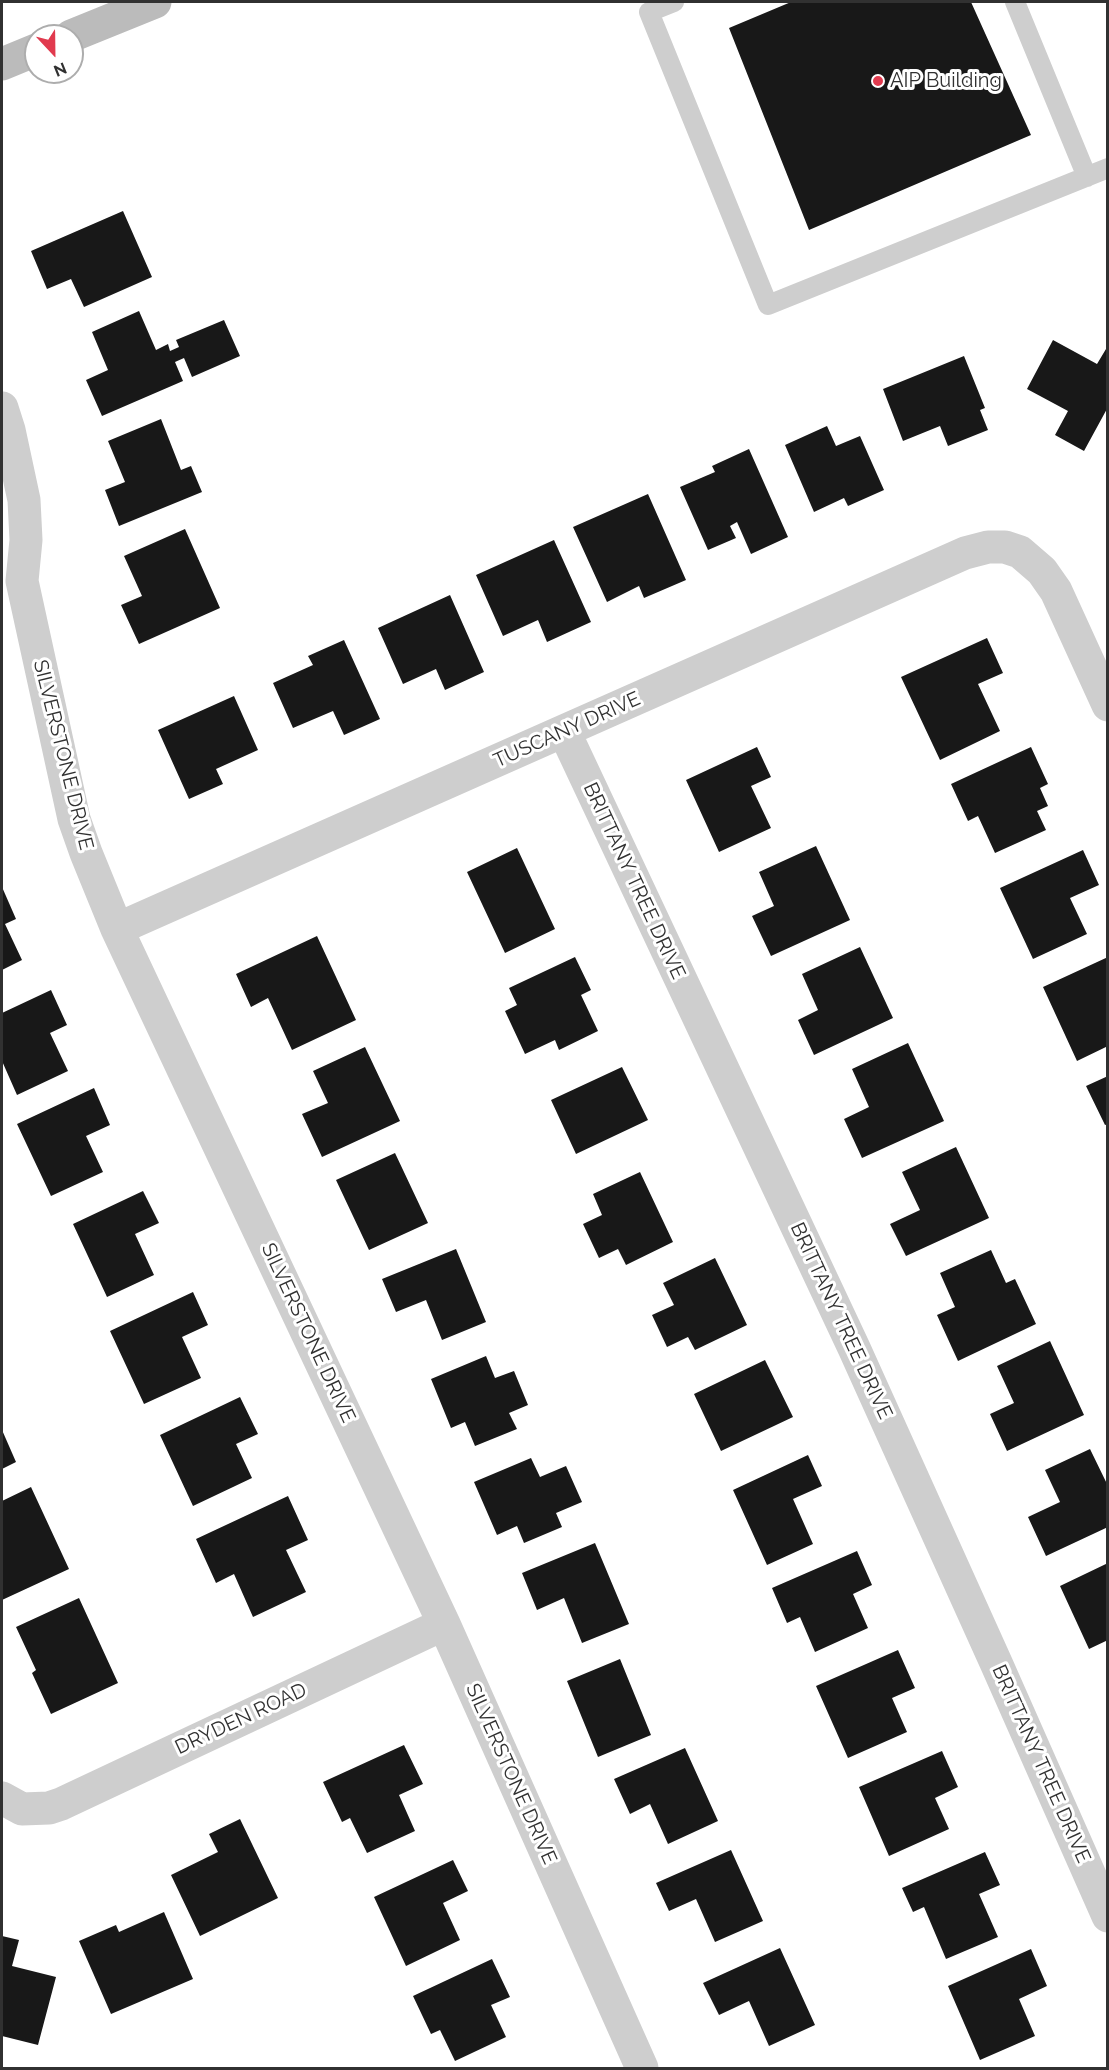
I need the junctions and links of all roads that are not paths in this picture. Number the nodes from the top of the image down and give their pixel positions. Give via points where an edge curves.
1 (155, 2) edge
2 (674, 2) edge
3 (1015, 2) edge
4 (84, 31) edge
5 (24, 55) edge
6 (2, 64) edge
7 (1107, 168) edge
8 (1087, 177) junction
9 (2, 408) edge
10 (2, 556) edge
11 (22, 581) junction
12 (1107, 705) edge
13 (564, 731) junction
14 (117, 929) junction
15 (444, 1624) junction
16 (2, 1798) edge
17 (1107, 1916) edge
18 (642, 2068) edge

1 - 4 main road
2 - 8 lane via 649,12 768,305
3 - 8 lane
5 - 6 main road
7 - 8 lane
9 - 11 street, SILVERSTONE DRIVE via 24,500
10 - 11 street, SILVERSTONE DRIVE
11 - 14 street, SILVERSTONE DRIVE via 74,819
12 - 13 street, TUSCANY DRIVE via 1056,591 1042,571 1020,552 988,547 965,553
13 - 14 street, TUSCANY DRIVE
13 - 17 street, BRITTANY TREE DRIVE via 854,1348
14 - 15 street, SILVERSTONE DRIVE
15 - 16 street, DRYDEN ROAD via 61,1804 22,1809
15 - 18 street, SILVERSTONE DRIVE

